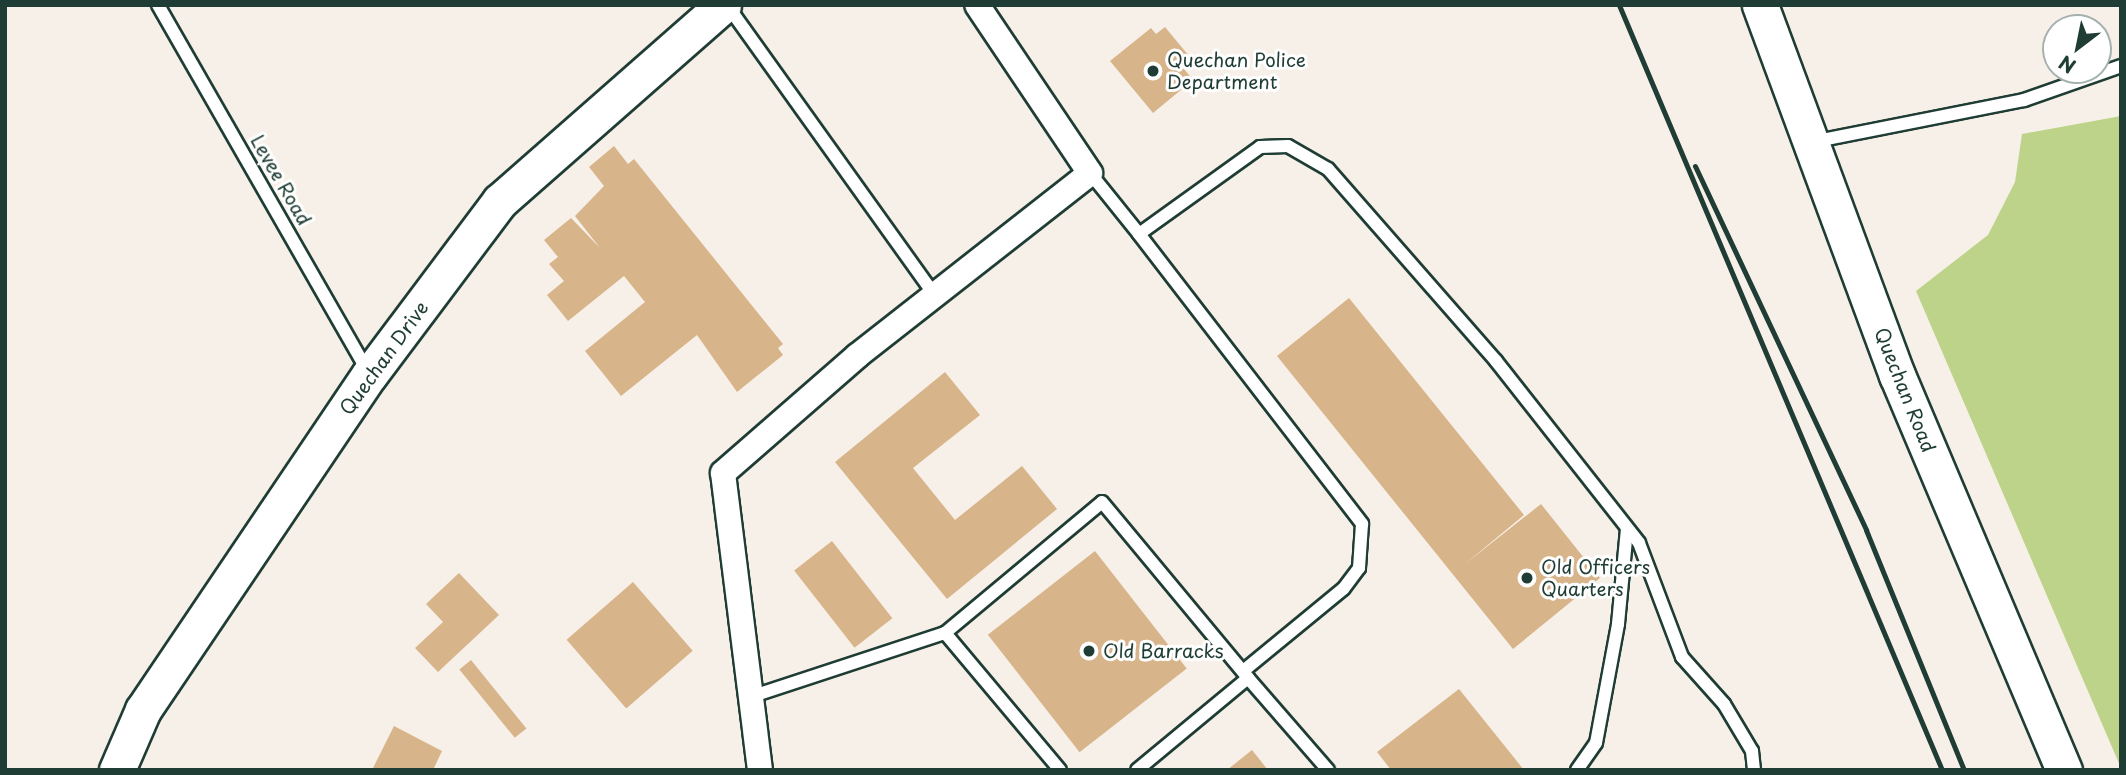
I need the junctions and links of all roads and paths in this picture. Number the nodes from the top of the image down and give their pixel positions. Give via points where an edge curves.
1 (158, 5) edge
2 (725, 5) edge
3 (977, 5) edge
4 (1760, 5) edge
5 (2121, 66) edge
6 (1809, 142) junction
7 (1090, 173) junction
8 (1139, 234) junction
9 (935, 295) junction
10 (370, 374) junction
11 (1627, 528) junction
12 (945, 633) junction
13 (1246, 674) junction
14 (751, 697) junction
15 (117, 770) edge
16 (760, 770) edge
17 (1060, 770) edge
18 (1137, 770) edge
19 (1328, 770) edge
20 (1577, 770) edge
21 (1754, 770) edge
22 (2064, 770) edge

1 - 10 lane, Levee Road
2 - 9 lane
2 - 10 street, Quechan Drive via 500,201
3 - 7 street
4 - 6 street, Quechan Road
5 - 6 lane via 2024,100
6 - 22 street, Quechan Road via 1897,375
7 - 8 lane
7 - 9 street
8 - 11 lane via 1187,205 1229,164 1260,147 1289,146 1328,169 1496,361
8 - 13 lane via 1362,524 1359,568 1343,589
9 - 14 street via 723,472
10 - 15 street, Quechan Drive via 143,710
11 - 20 lane via 1618,624 1596,743
11 - 21 lane via 1639,543 1682,657 1724,704 1752,751
12 - 13 lane via 1102,502
12 - 14 lane
12 - 17 lane
13 - 18 lane
13 - 19 lane
14 - 16 street

